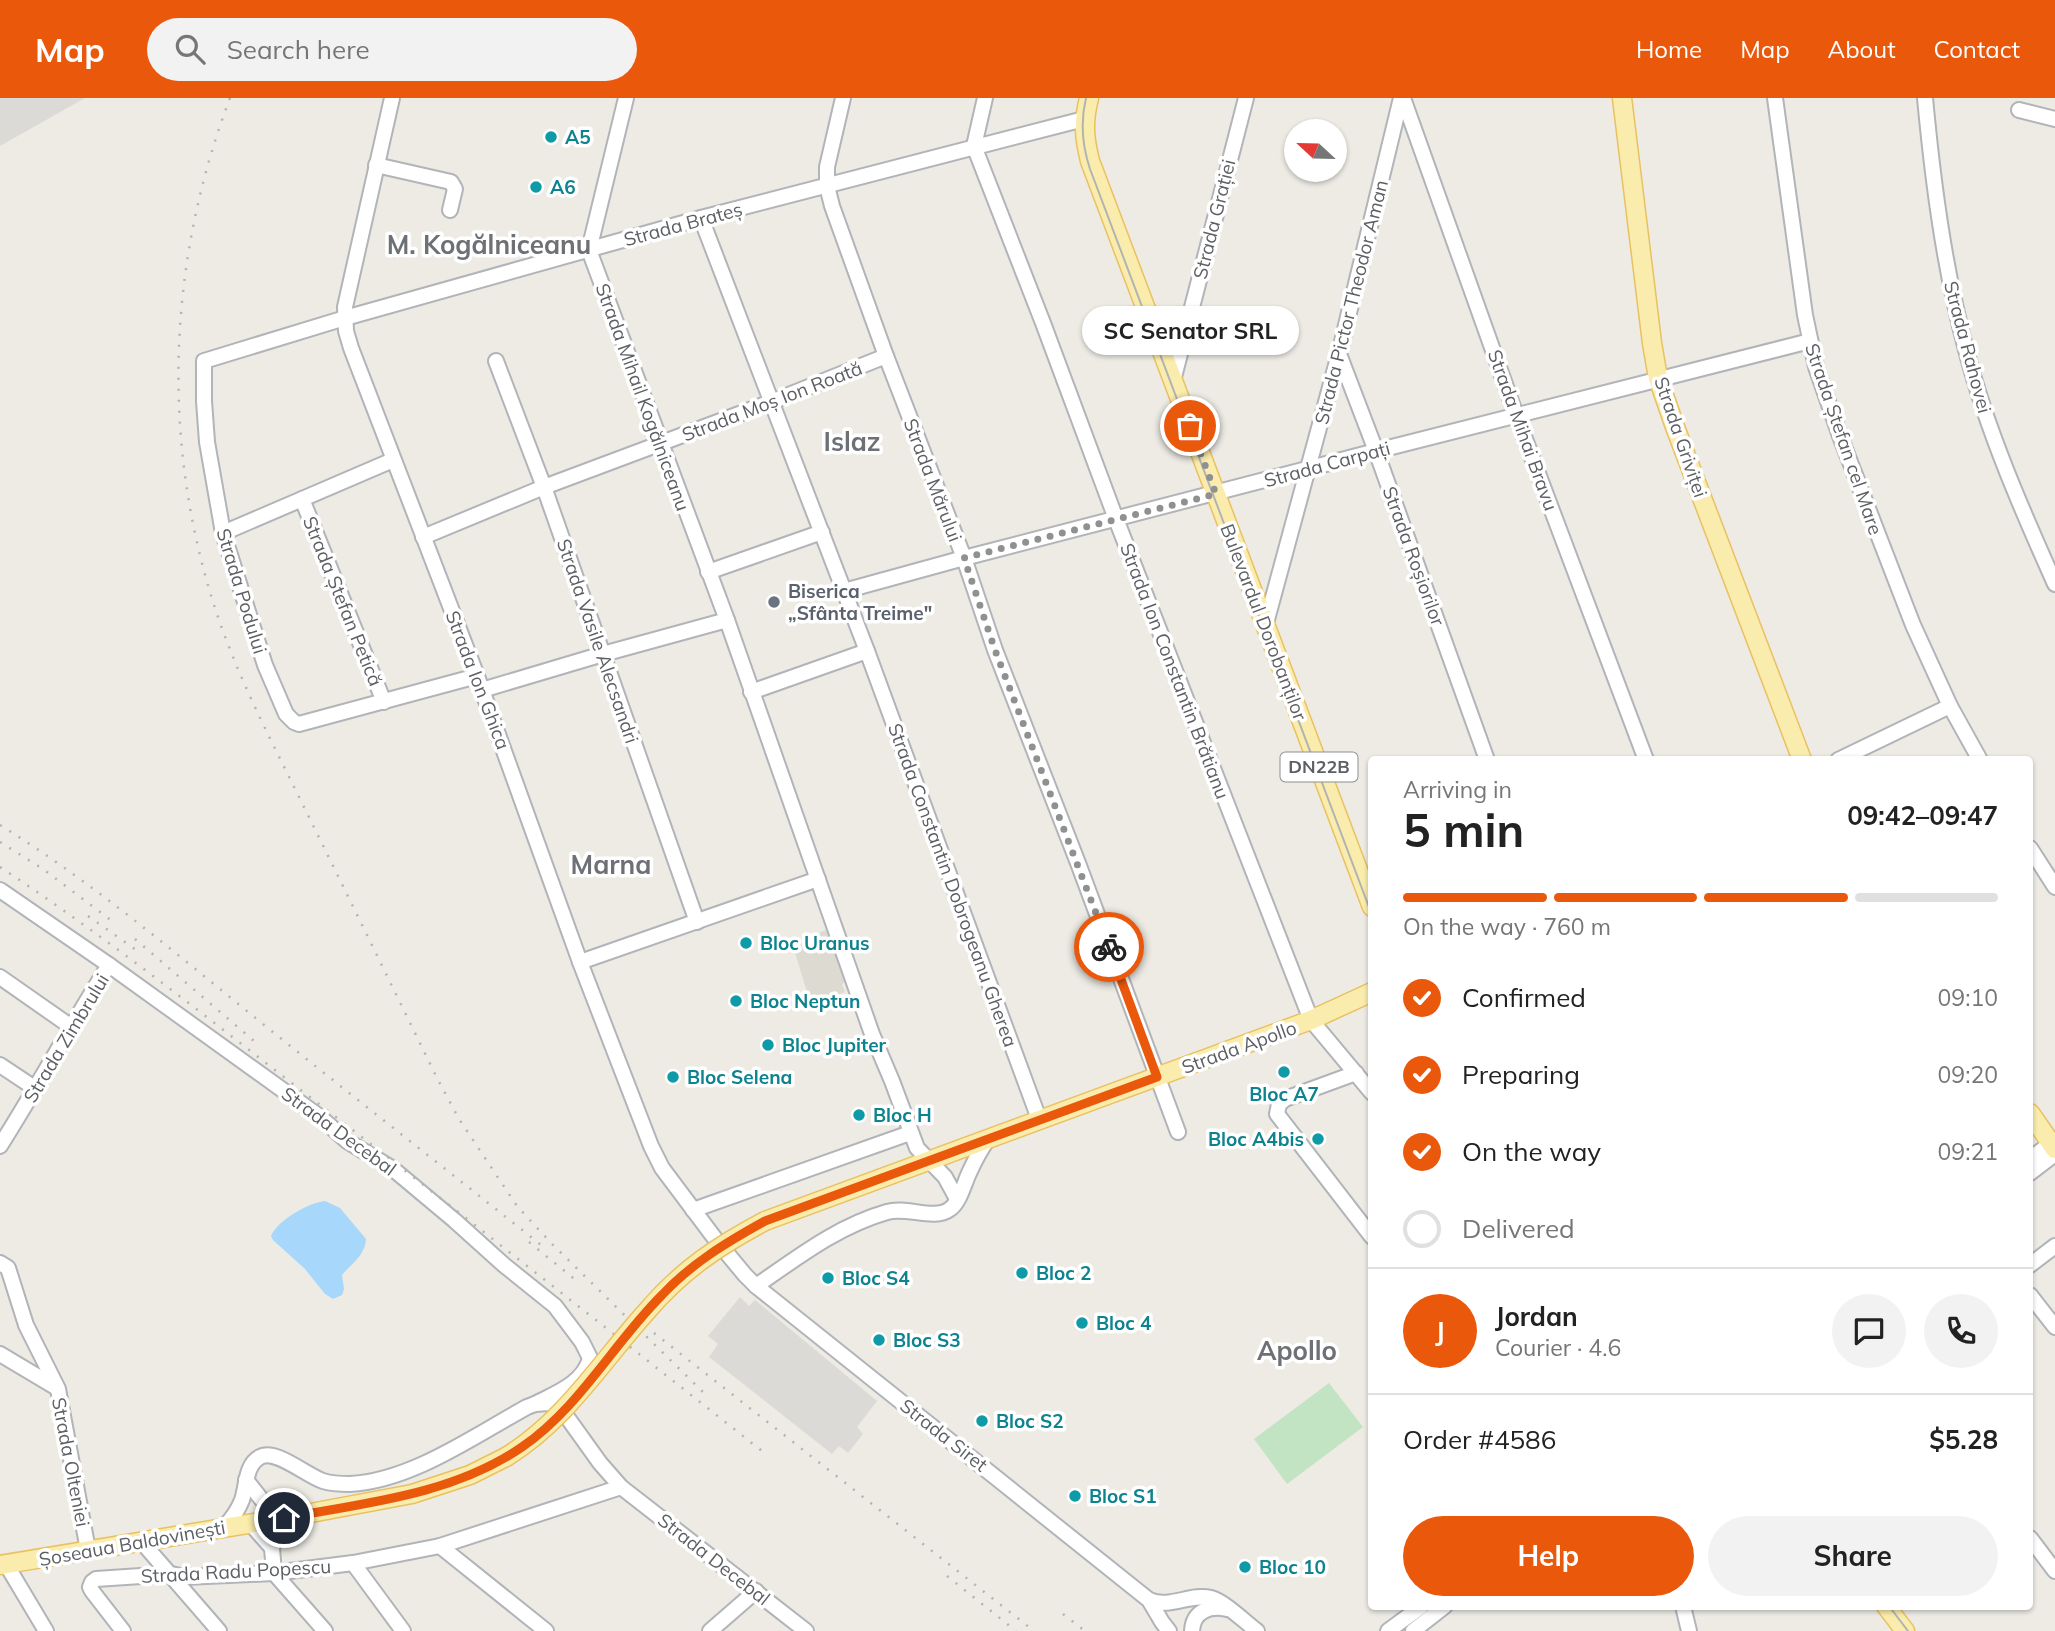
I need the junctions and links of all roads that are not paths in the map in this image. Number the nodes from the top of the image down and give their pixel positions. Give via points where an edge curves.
1 (392, 98) edge
2 (626, 98) edge
3 (843, 98) edge
4 (985, 98) edge
5 (1089, 98) edge
6 (1245, 98) edge
7 (1402, 98) edge
8 (1622, 98) edge
9 (1775, 98) edge
10 (1925, 98) edge
11 (2019, 110) dead end
12 (2055, 118) edge
13 (1084, 119) junction
14 (974, 146) junction
15 (376, 165) junction
16 (827, 186) junction
17 (450, 210) dead end
18 (701, 218) junction
19 (589, 250) junction
20 (345, 318) junction
21 (1810, 341) junction
22 (1339, 354) junction
23 (886, 356) junction
24 (204, 361) joint
25 (496, 361) dead end
26 (1658, 378) junction
27 (1173, 381) junction
28 (771, 402) junction
29 (1516, 415) junction
30 (661, 444) junction
31 (1376, 451) junction
32 (393, 460) junction
33 (1310, 468) junction
34 (544, 487) junction
35 (1216, 494) junction
36 (303, 499) junction
37 (1116, 519) junction
38 (822, 532) junction
39 (223, 533) junction
40 (423, 537) junction
41 (964, 558) junction
42 (708, 572) junction
43 (2055, 584) edge
44 (845, 592) junction
45 (727, 620) junction
46 (1265, 626) junction
47 (867, 651) junction
48 (603, 654) junction
49 (480, 683) junction
50 (751, 692) junction
51 (384, 702) junction
52 (1950, 706) junction
53 (1486, 756) edge
54 (1644, 756) edge
55 (1800, 756) edge
56 (1846, 756) edge
57 (1978, 756) edge
58 (2033, 853) edge
59 (818, 880) junction
60 (2055, 887) edge
61 (0, 890) edge
62 (1368, 896) edge
63 (697, 922) junction
64 (580, 962) junction
65 (109, 965) junction
66 (0, 977) edge
67 (1368, 994) edge
68 (1311, 1020) junction
69 (70, 1026) junction
70 (0, 1065) edge
71 (1356, 1073) junction
72 (1157, 1077) junction
73 (1368, 1088) edge
74 (36, 1089) junction
75 (2033, 1117) edge
76 (1040, 1119) junction
77 (1178, 1132) dead end
78 (911, 1133) junction
79 (988, 1139) junction
80 (0, 1146) edge
81 (2054, 1146) edge
82 (2033, 1157) edge
83 (928, 1161) junction
84 (2033, 1169) edge
85 (957, 1199) junction
86 (693, 1210) junction
87 (1368, 1232) edge
88 (716, 1240) joint
89 (2055, 1247) edge
90 (0, 1263) edge
91 (2033, 1263) edge
92 (756, 1286) junction
93 (2033, 1299) edge
94 (2055, 1327) edge
95 (0, 1354) edge
96 (58, 1389) junction
97 (535, 1404) junction
98 (506, 1457) joint
99 (246, 1480) junction
100 (621, 1487) junction
101 (284, 1518) junction
102 (250, 1523) junction
103 (224, 1527) junction
104 (141, 1541) junction
105 (2033, 1542) edge
106 (440, 1546) junction
107 (272, 1548) junction
108 (88, 1550) junction
109 (353, 1563) junction
110 (3, 1564) edge
111 (2055, 1571) edge
112 (274, 1573) junction
113 (171, 1574) junction
114 (756, 1591) junction
115 (1149, 1600) junction
116 (1229, 1609) junction
117 (1417, 1610) edge
118 (1440, 1610) edge
119 (1684, 1610) edge
120 (1889, 1610) edge
121 (46, 1631) edge
122 (123, 1631) edge
123 (219, 1631) edge
124 (325, 1631) edge
125 (403, 1631) edge
126 (546, 1631) edge
127 (710, 1631) edge
128 (806, 1631) edge
129 (1169, 1631) edge
130 (1192, 1631) edge
131 (1257, 1631) edge
132 (1388, 1631) edge
133 (1413, 1631) edge
134 (1689, 1631) edge
135 (1905, 1631) edge

1 - 15 street, Strada Ion Ghica
2 - 19 street
3 - 16 street, Strada Mărului
4 - 14 street
5 - 13 main road, Bulevardul Dorobanților / DN22B
6 - 27 street, Strada Grației
7 - 22 street, Strada Pictor Theodor Aman
7 - 29 street, Strada Mihai Bravu
8 - 26 main road, Strada Griviței
9 - 21 street, Strada Ștefan cel Mare
10 - 43 street, Strada Rahovei via 1946,265 1966,350 1996,443
11 - 12 street
13 - 14 street, Strada Brateș
13 - 27 main road, Bulevardul Dorobanților / DN22B via 1090,161
14 - 16 street, Strada Brateș
14 - 37 street, Strada Ion Constantin Brătianu
15 - 17 street via 451,182 455,189
15 - 20 street, Strada Ion Ghica
16 - 18 street, Strada Brateș
16 - 23 street, Strada Mărului
18 - 19 street, Strada Brateș
18 - 28 street
19 - 20 street, Strada Brateș
19 - 30 street, Strada Mihail Kogălniceanu
20 - 24 street, Strada Brateș
20 - 32 street, Strada Ion Ghica via 351,348
21 - 26 street, Strada Carpați
21 - 52 street, Strada Ștefan cel Mare via 1878,536
22 - 31 street, Strada Roșiorilor
22 - 33 street, Strada Pictor Theodor Aman
23 - 28 street, Strada Moș Ion Roată
23 - 41 street, Strada Mărului
24 - 39 street, Strada Podului via 206,442
25 - 34 street, Strada Vasile Alecsandri
26 - 29 street, Strada Carpați
26 - 55 main road, Strada Griviței
27 - 35 main road, Bulevardul Dorobanților / DN22B
28 - 30 street, Strada Moș Ion Roată
28 - 38 street
29 - 31 street, Strada Carpați
29 - 54 street, Strada Mihai Bravu
30 - 34 street, Strada Moș Ion Roată
30 - 42 street, Strada Mihail Kogălniceanu
31 - 33 street, Strada Carpați
31 - 53 street, Strada Roșiorilor
32 - 36 street
32 - 40 street, Strada Ion Ghica
33 - 35 street, Strada Carpați
33 - 46 street, Strada Pictor Theodor Aman
34 - 40 street, Strada Moș Ion Roată
34 - 48 street, Strada Vasile Alecsandri
35 - 37 street, Strada Carpați
35 - 46 main road, Bulevardul Dorobanților / DN22B
36 - 39 street
36 - 51 street, Strada Ștefan Petică
37 - 41 street, Strada Carpați
37 - 68 street, Strada Ion Constantin Brătianu
38 - 42 street
38 - 44 street, Strada Constantin Dobrogeanu Gherea
39 - 51 street, Strada Podului via 265,665 289,719 299,724
40 - 49 street, Strada Ion Ghica
41 - 44 street, Strada Carpați
41 - 72 street, Strada Mărului
42 - 45 street, Strada Mihail Kogălniceanu
44 - 47 street, Strada Constantin Dobrogeanu Gherea
45 - 48 street
45 - 50 street, Strada Mihail Kogălniceanu
46 - 62 main road, Bulevardul Dorobanților / DN22B
47 - 50 street
47 - 76 street, Strada Constantin Dobrogeanu Gherea
48 - 49 street
48 - 63 street, Strada Vasile Alecsandri
49 - 51 street
49 - 64 street, Strada Ion Ghica
50 - 59 street
52 - 56 street
52 - 57 street, Strada Ștefan cel Mare
58 - 60 street
59 - 63 street
59 - 78 street
61 - 65 street, Strada Decebal
63 - 64 street
64 - 86 street, Strada Ion Ghica via 651,1146
65 - 69 street, Strada Zimbrului
65 - 97 street, Strada Decebal via 320,1117 347,1142 393,1170 555,1306 590,1359 581,1376
66 - 69 street
67 - 68 main road, Strada Apollo
68 - 71 street, Strada Ion Constantin Brătianu
68 - 72 main road, Strada Apollo
69 - 74 street, Strada Zimbrului
70 - 74 street
71 - 73 street, Strada Ion Constantin Brătianu
71 - 87 street via 1285,1099 1277,1110
72 - 76 main road, Strada Apollo
72 - 77 street, Strada Mărului
74 - 80 street, Strada Zimbrului
75 - 81 main road
76 - 79 main road, Strada Apollo
78 - 83 street via 918,1152
78 - 86 street
79 - 83 main road, Strada Apollo
79 - 85 street
81 - 82 street
81 - 84 street
83 - 85 street via 945,1177
83 - 98 main road, Strada Apollo, bridge via 765,1221 707,1254 647,1311 562,1413
85 - 92 street via 953,1207 939,1213 898,1210 853,1225
86 - 88 street, Strada Ion Ghica
88 - 92 street, Strada Siret
89 - 91 street
90 - 96 street, Strada Olteniei via 8,1268 26,1325
92 - 115 street, Strada Siret
93 - 94 street
95 - 96 street
96 - 108 street, Strada Olteniei
97 - 99 street, Strada Decebal via 432,1460 376,1480 332,1483 267,1455 253,1463
97 - 100 street, Strada Decebal via 548,1403 562,1410
98 - 101 main road, Șoseaua Baldovinești via 431,1489
99 - 101 street
99 - 103 street, Strada Decebal via 238,1508
100 - 106 street, Strada Radu Popescu
100 - 114 street, Strada Decebal
101 - 102 main road, Șoseaua Baldovinești
101 - 107 street
102 - 103 main road, Șoseaua Baldovinești
102 - 107 street
103 - 104 main road, Șoseaua Baldovinești
104 - 108 main road, Șoseaua Baldovinești
104 - 113 street
105 - 111 street
106 - 109 street, Strada Radu Popescu
106 - 126 street
107 - 112 street
108 - 110 main road, Șoseaua Baldovinești
109 - 112 street, Strada Radu Popescu
109 - 125 street
110 - 121 street
112 - 113 street, Strada Radu Popescu
112 - 124 street
113 - 122 street, Strada Radu Popescu via 92,1582 92,1591
113 - 123 street
114 - 127 street
114 - 128 street, Strada Decebal
115 - 116 street via 1166,1603 1210,1598
115 - 129 street, Strada Siret
116 - 130 street via 1203,1610
116 - 131 street
117 - 132 street
118 - 133 street
119 - 134 street
120 - 135 main road

